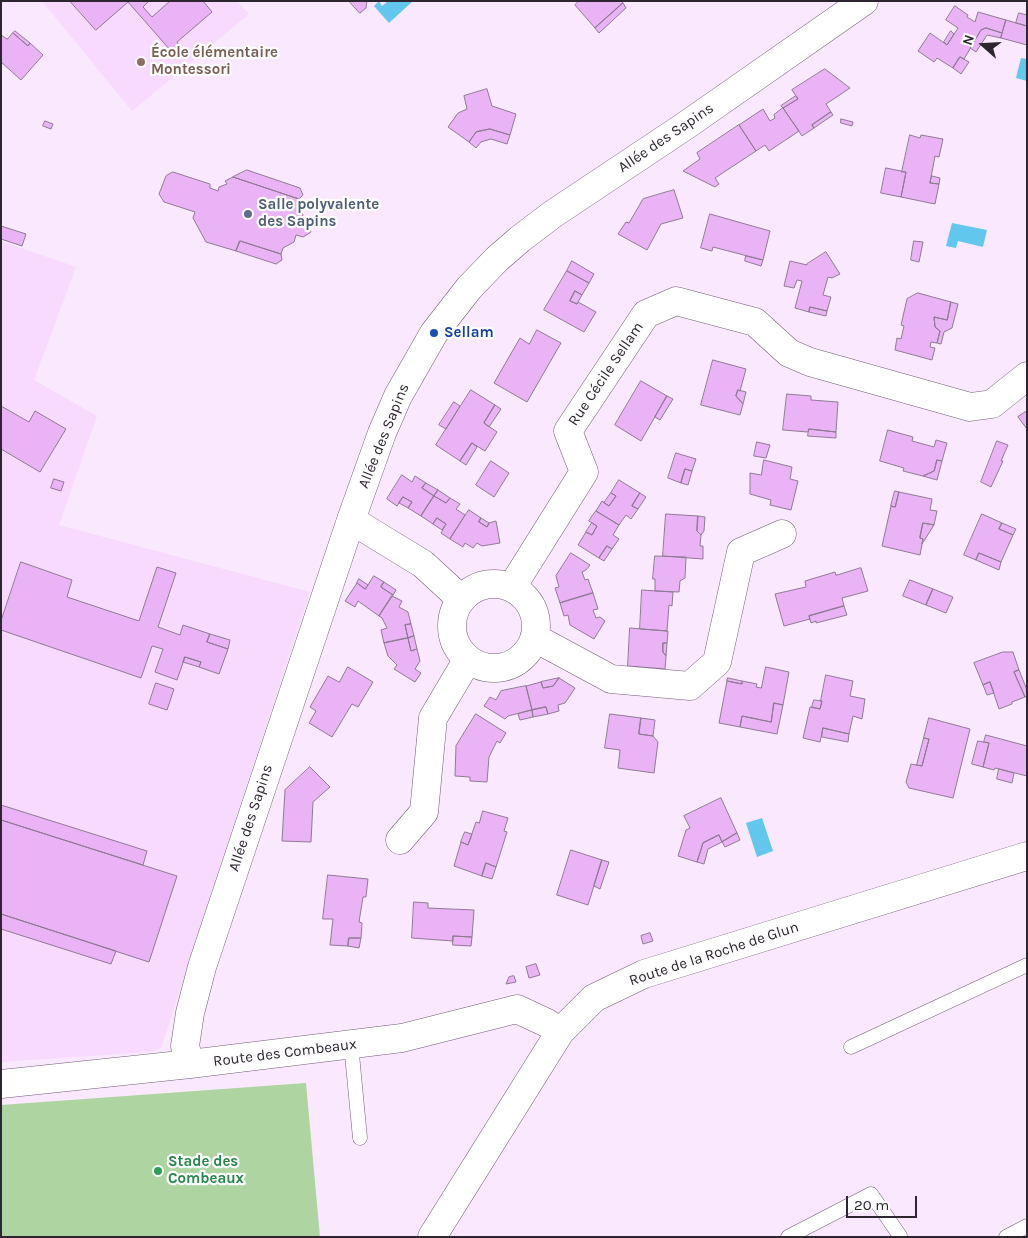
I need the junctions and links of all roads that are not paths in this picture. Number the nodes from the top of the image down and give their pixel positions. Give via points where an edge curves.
1 (864, 1) edge
2 (1027, 376) edge
3 (350, 520) junction
4 (782, 534) dead end
5 (512, 587) junction
6 (461, 599) junction
7 (535, 638) junction
8 (468, 660) junction
9 (400, 840) dead end
10 (1027, 856) edge
11 (1027, 965) edge
12 (560, 1032) junction
13 (351, 1044) junction
14 (851, 1047) dead end
15 (190, 1064) junction
16 (1, 1084) edge
17 (360, 1138) dead end
18 (1027, 1226) edge
19 (900, 1236) dead end
20 (432, 1237) edge
21 (788, 1237) edge
22 (1006, 1237) edge

1 - 3 street, Allée des Sapins via 553,214 497,258 434,333 417,361 398,396
2 - 5 street, Rue Cécile Sellam via 992,404 970,407 810,362 789,353 755,322 676,300 646,314 568,431 584,472
3 - 6 street via 423,564
3 - 15 street, Allée des Sapins via 202,967 185,1046
4 - 7 street via 740,552 717,662 690,686 611,679
5 - 6 street via 484,584
5 - 7 street via 522,593 535,614
6 - 8 street via 452,624 459,650
7 - 8 street via 519,660 507,666 480,666
8 - 9 street via 433,718 424,812
10 - 12 street, Route de la Roche de Glun via 644,974 594,998
11 - 14 lane
12 - 13 street, Route des Combeaux via 517,1009 402,1038
12 - 20 street, Route de la Roche de Glun
13 - 15 street, Route des Combeaux
13 - 17 lane
15 - 16 street, Route des Combeaux
18 - 22 lane
19 - 21 lane via 871,1194

